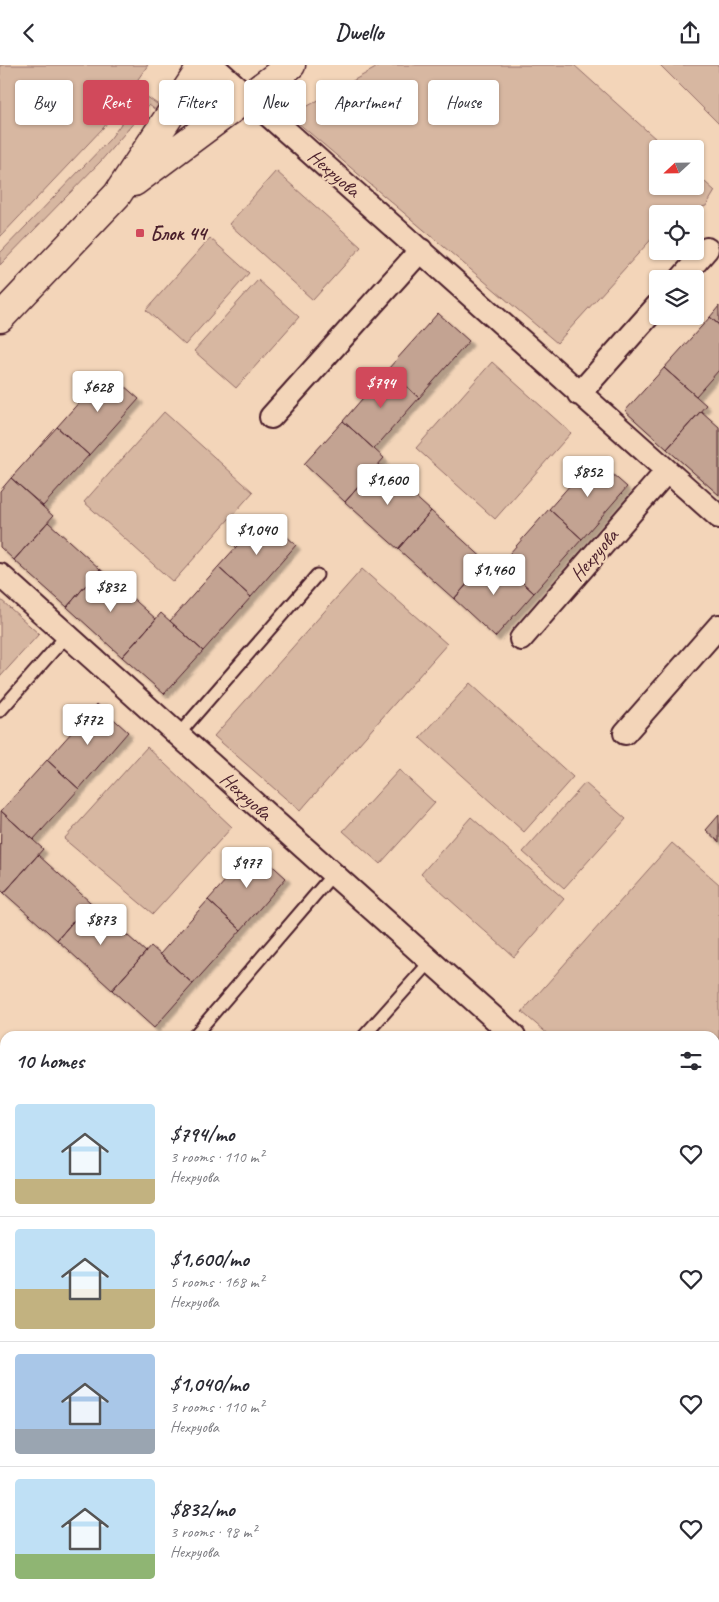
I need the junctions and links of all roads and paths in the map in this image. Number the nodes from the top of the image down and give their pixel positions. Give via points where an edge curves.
1 (203, 65) edge
2 (212, 65) edge
3 (291, 65) edge
4 (270, 80) edge
5 (244, 93) edge
6 (244, 98) edge
7 (280, 125) edge
8 (117, 195) junction
9 (707, 249) dead end
10 (421, 250) junction
11 (689, 270) edge
12 (649, 315) edge
13 (0, 319) edge
14 (579, 394) junction
15 (271, 417) dead end
16 (667, 471) junction
17 (719, 517) edge
18 (0, 575) edge
19 (317, 575) dead end
20 (719, 626) edge
21 (67, 635) junction
22 (521, 639) dead end
23 (0, 711) edge
24 (625, 733) dead end
25 (178, 735) junction
26 (334, 874) junction
27 (430, 961) junction
28 (198, 1031) edge
29 (368, 1031) edge
30 (508, 1031) edge

1 - 8 street
2 - 5 street, Нехруова
3 - 4 street
6 - 8 street
7 - 10 street, Нехруова
8 - 13 street
9 - 11 street
10 - 14 street, Нехруова
10 - 15 street
12 - 14 street
14 - 16 street, Нехруова
16 - 17 street, Нехруова
16 - 22 street, Нехруова
18 - 21 street, Нехруова
19 - 25 lane
20 - 24 street
21 - 23 lane
21 - 25 street, Нехруова
25 - 26 street, Нехруова
26 - 27 street, Нехруова
26 - 28 lane
27 - 29 lane
27 - 30 street, Нехруова

